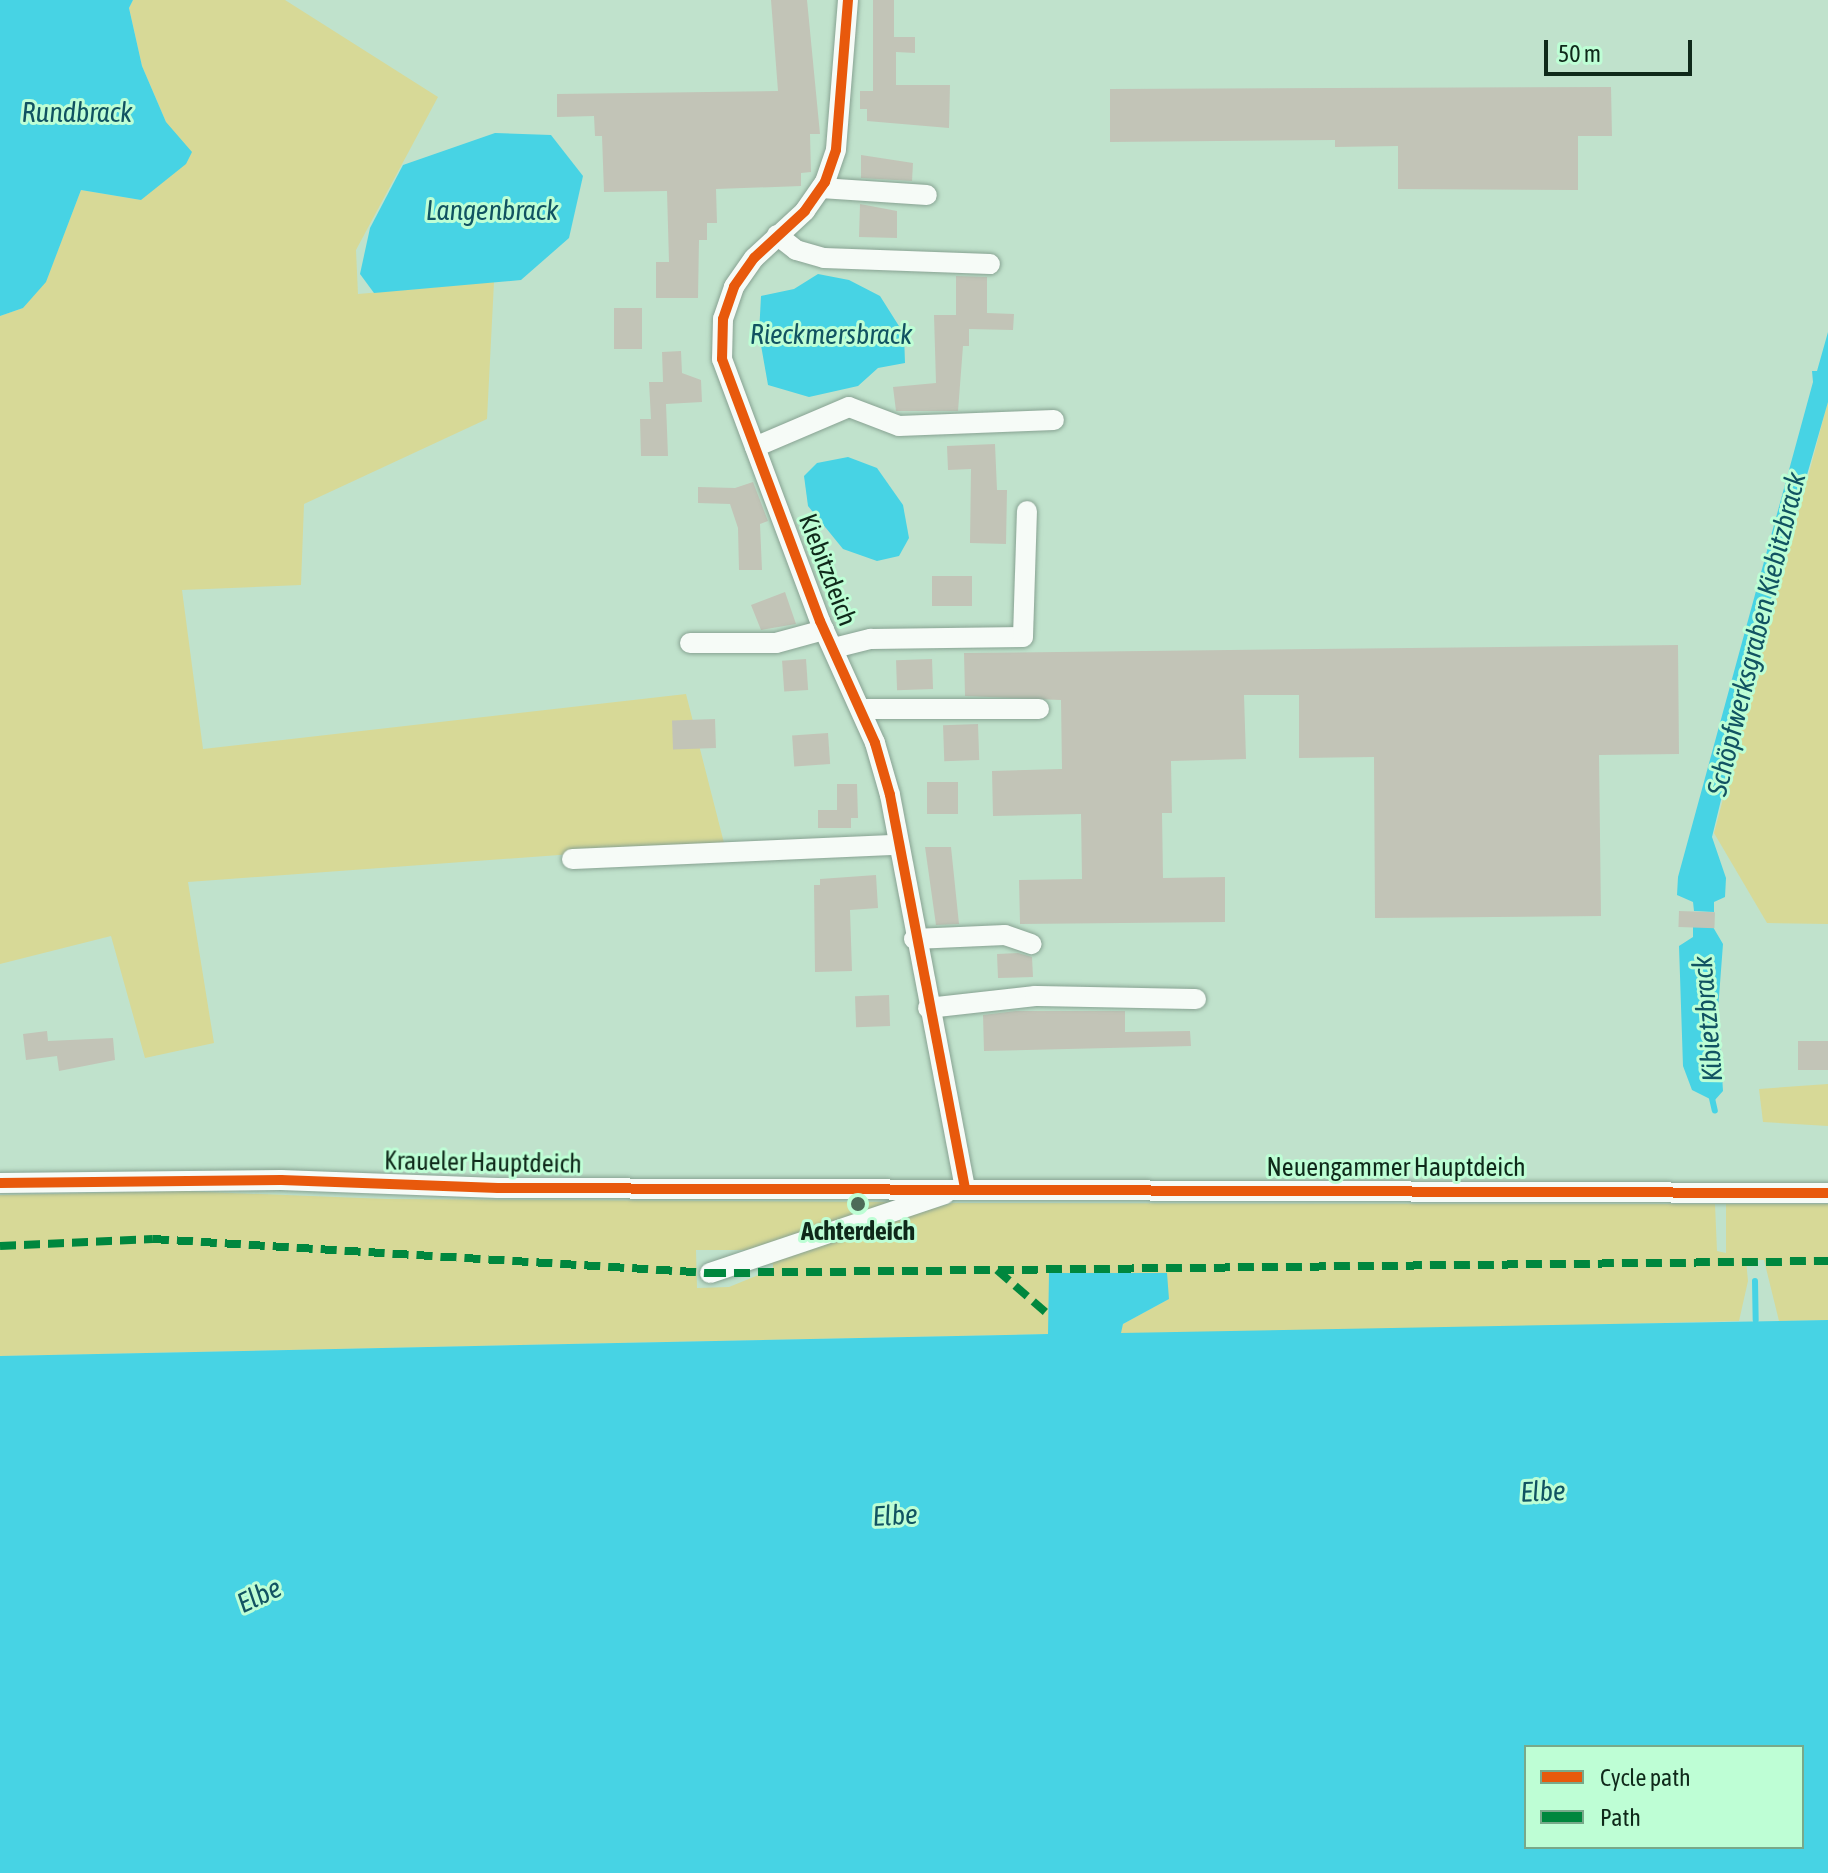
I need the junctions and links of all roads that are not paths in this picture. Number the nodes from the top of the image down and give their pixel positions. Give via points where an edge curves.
1 (848, 0) edge
2 (821, 188) junction
3 (927, 195) dead end
4 (777, 235) junction
5 (990, 264) dead end
6 (1054, 420) dead end
7 (755, 447) junction
8 (1027, 511) dead end
9 (829, 639) junction
10 (690, 643) dead end
11 (863, 709) junction
12 (1039, 709) dead end
13 (899, 845) junction
14 (572, 859) dead end
15 (914, 939) junction
16 (1031, 944) dead end
17 (1196, 999) dead end
18 (928, 1008) junction
19 (0, 1183) edge
20 (964, 1188) junction
21 (1828, 1193) edge
22 (710, 1273) dead end

1 - 2 street, Kiebitzdeich via 836,150
2 - 3 street
2 - 4 street, Kiebitzdeich via 805,211
4 - 5 street via 796,250 824,258
4 - 7 street, Kiebitzdeich via 734,287 723,319 722,359
6 - 7 street via 899,426 849,407
7 - 9 street, Kiebitzdeich
8 - 9 street via 1023,637
9 - 10 street
9 - 11 street, Kiebitzdeich
11 - 12 street
11 - 13 street, Kiebitzdeich via 890,795
13 - 14 street
13 - 15 street, Kiebitzdeich
15 - 16 street via 1005,935
15 - 18 street, Kiebitzdeich
17 - 18 street via 1035,996
18 - 20 street, Kiebitzdeich
19 - 20 street, Kraueler Hauptdeich via 251,1179 498,1188
20 - 21 street, Neuengammer Hauptdeich
20 - 22 street

